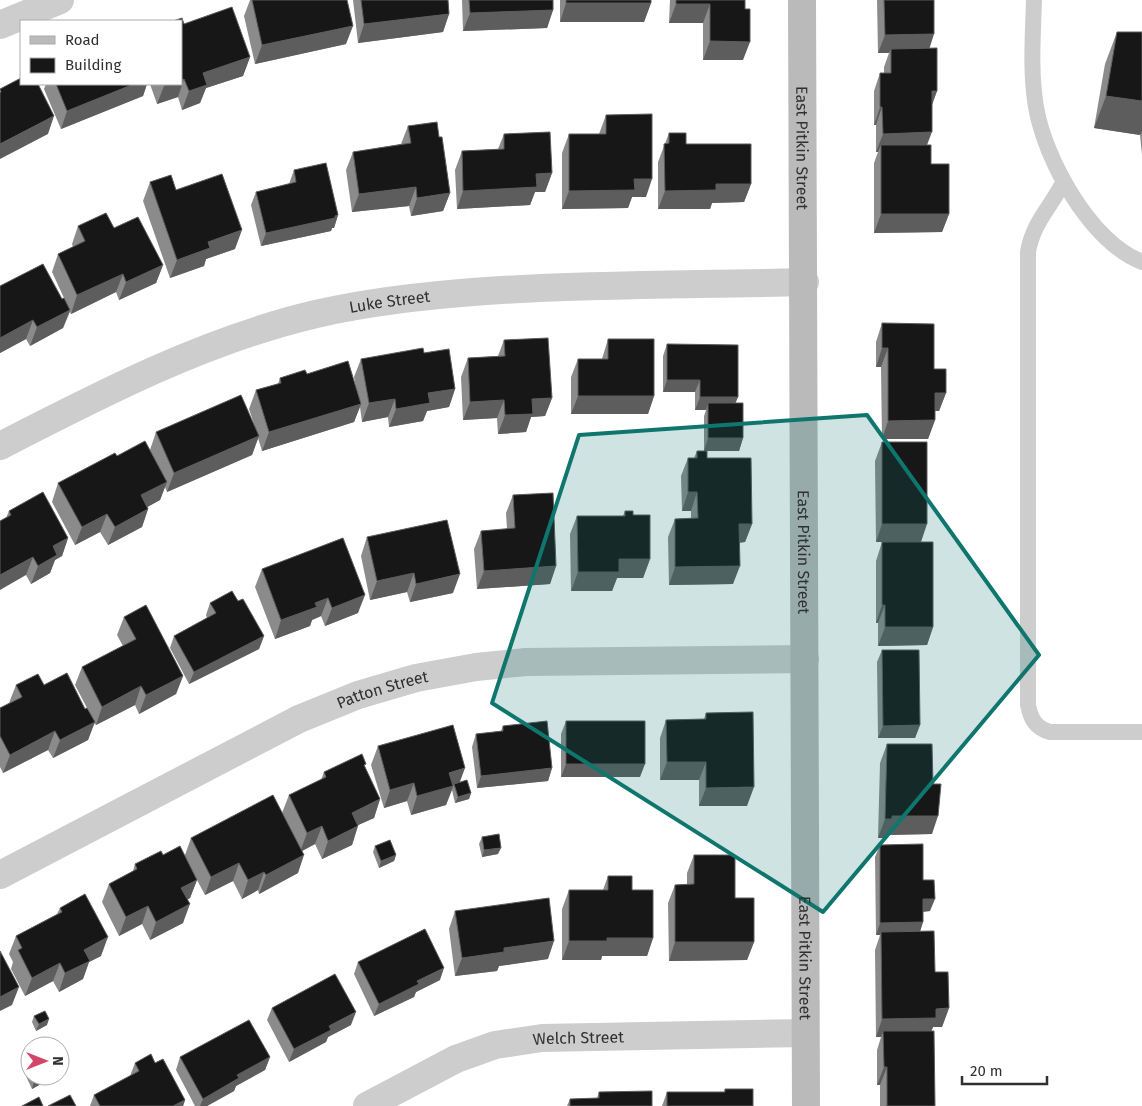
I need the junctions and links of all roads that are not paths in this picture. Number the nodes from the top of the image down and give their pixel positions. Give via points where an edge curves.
1 (60, 0) edge
2 (802, 0) edge
3 (1034, 0) edge
4 (0, 25) edge
5 (1064, 181) junction
6 (1142, 262) edge
7 (804, 282) junction
8 (0, 446) edge
9 (804, 659) junction
10 (1142, 732) edge
11 (0, 875) edge
12 (806, 1034) junction
13 (367, 1106) edge
14 (806, 1106) edge

1 - 4 street
2 - 7 street, East Pitkin Street
3 - 5 lane via 1036,108 1041,129
5 - 6 lane via 1112,244
5 - 10 lane via 1036,223 1028,252 1028,705 1034,723 1050,732
7 - 8 street, Luke Street via 538,288 440,294 316,314 170,363 104,392
7 - 9 street, East Pitkin Street
9 - 11 street, Patton Street via 526,662 416,678 358,695 299,720
9 - 12 street, East Pitkin Street
12 - 13 street, Welch Street via 542,1038 495,1045 456,1060
12 - 14 street, East Pitkin Street

